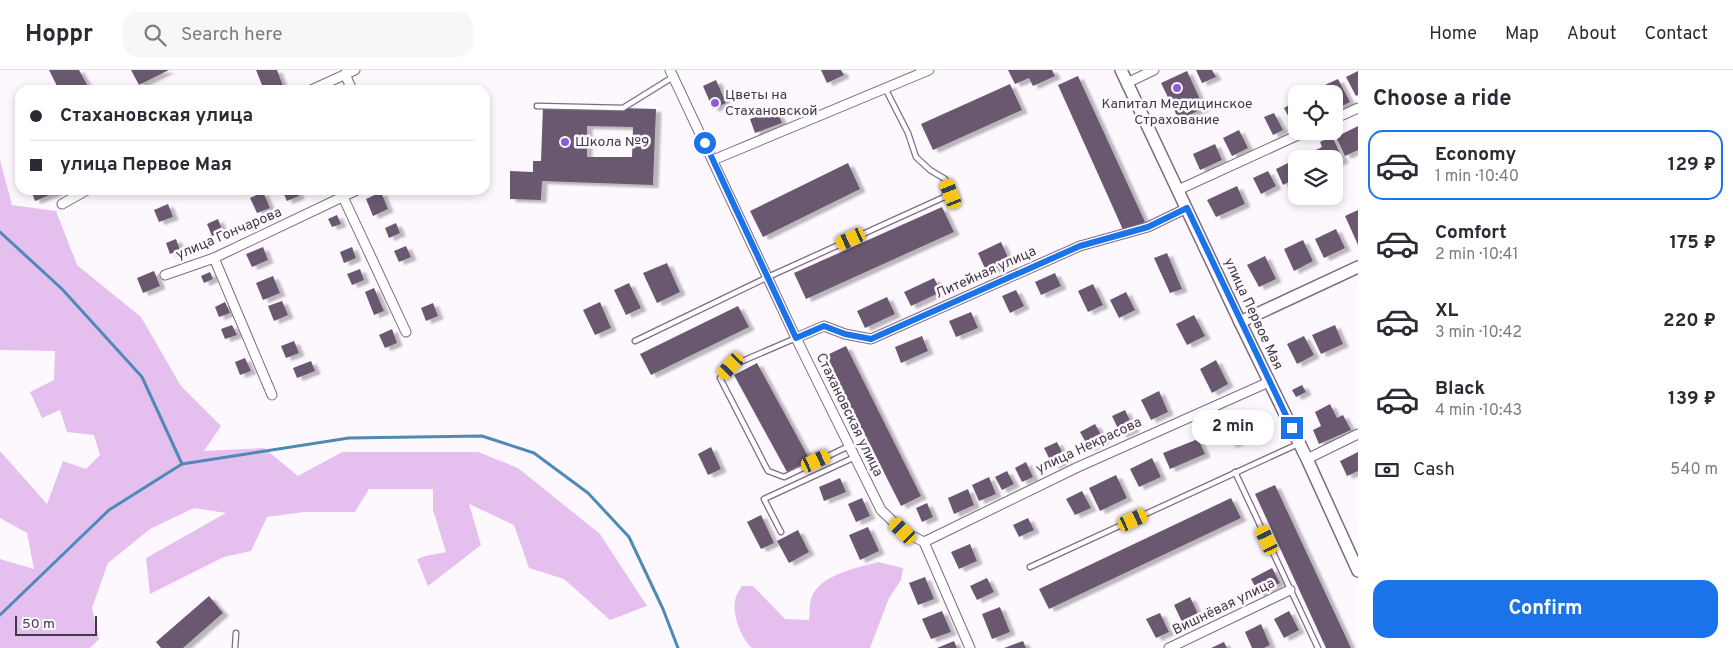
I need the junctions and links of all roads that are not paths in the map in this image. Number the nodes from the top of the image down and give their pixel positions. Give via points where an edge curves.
1 (355, 70) edge
2 (929, 70) edge
3 (1121, 70) edge
4 (1154, 70) edge
5 (345, 74) junction
6 (672, 74) edge
7 (1127, 83) junction
8 (322, 85) edge
9 (350, 85) edge
10 (885, 88) junction
11 (537, 106) dead end
12 (1358, 108) edge
13 (1343, 115) edge
14 (1288, 140) edge
15 (713, 160) junction
16 (1178, 190) junction
17 (78, 195) edge
18 (348, 195) edge
19 (344, 197) junction
20 (62, 204) dead end
21 (1187, 208) junction
22 (214, 258) junction
23 (1358, 267) edge
24 (164, 276) dead end
25 (768, 277) junction
26 (1240, 322) junction
27 (406, 332) dead end
28 (796, 338) junction
29 (635, 342) dead end
30 (1269, 382) junction
31 (272, 395) dead end
32 (1358, 434) edge
33 (1299, 444) junction
34 (849, 446) junction
35 (855, 457) junction
36 (1307, 459) junction
37 (1235, 472) junction
38 (782, 532) dead end
39 (924, 542) junction
40 (1357, 565) edge
41 (1030, 567) dead end
42 (1290, 590) junction
43 (236, 633) dead end
44 (235, 648) edge
45 (970, 648) edge
46 (1169, 648) edge
47 (1318, 648) edge

1 - 5 street
2 - 10 street
3 - 7 street, улица Первое Мая
4 - 7 street
5 - 8 street
5 - 9 street
6 - 11 lane via 622,108
6 - 15 street, Стахановская улица
7 - 16 street, улица Первое Мая
10 - 15 street
10 - 25 lane via 908,133 916,157 945,179 951,194
12 - 13 street
14 - 16 street
15 - 25 street, Стахановская улица
16 - 21 street, улица Первое Мая
17 - 20 street
18 - 19 street, улица Гончарова
19 - 22 street, улица Гончарова
19 - 27 street
21 - 26 street, улица Первое Мая
21 - 28 street, Литейная улица via 1148,227 1080,246 871,339 824,326
22 - 24 street, улица Гончарова
22 - 31 street
23 - 26 street
25 - 28 street, Стахановская улица
25 - 29 lane
26 - 30 street, улица Первое Мая
28 - 34 street, Стахановская улица
28 - 34 lane via 731,366 720,378 768,471 784,477
30 - 33 street, улица Первое Мая
30 - 39 street, улица Некрасова via 1078,467
32 - 36 street
33 - 36 street, улица Первое Мая
33 - 37 lane
34 - 35 street, Стахановская улица
35 - 38 lane via 764,499
35 - 39 street, Стахановская улица via 880,510 903,531
36 - 40 street, улица Первое Мая
37 - 41 lane
37 - 42 lane
39 - 45 street
42 - 46 street, Вишнёвая улица
42 - 47 lane
43 - 44 lane

